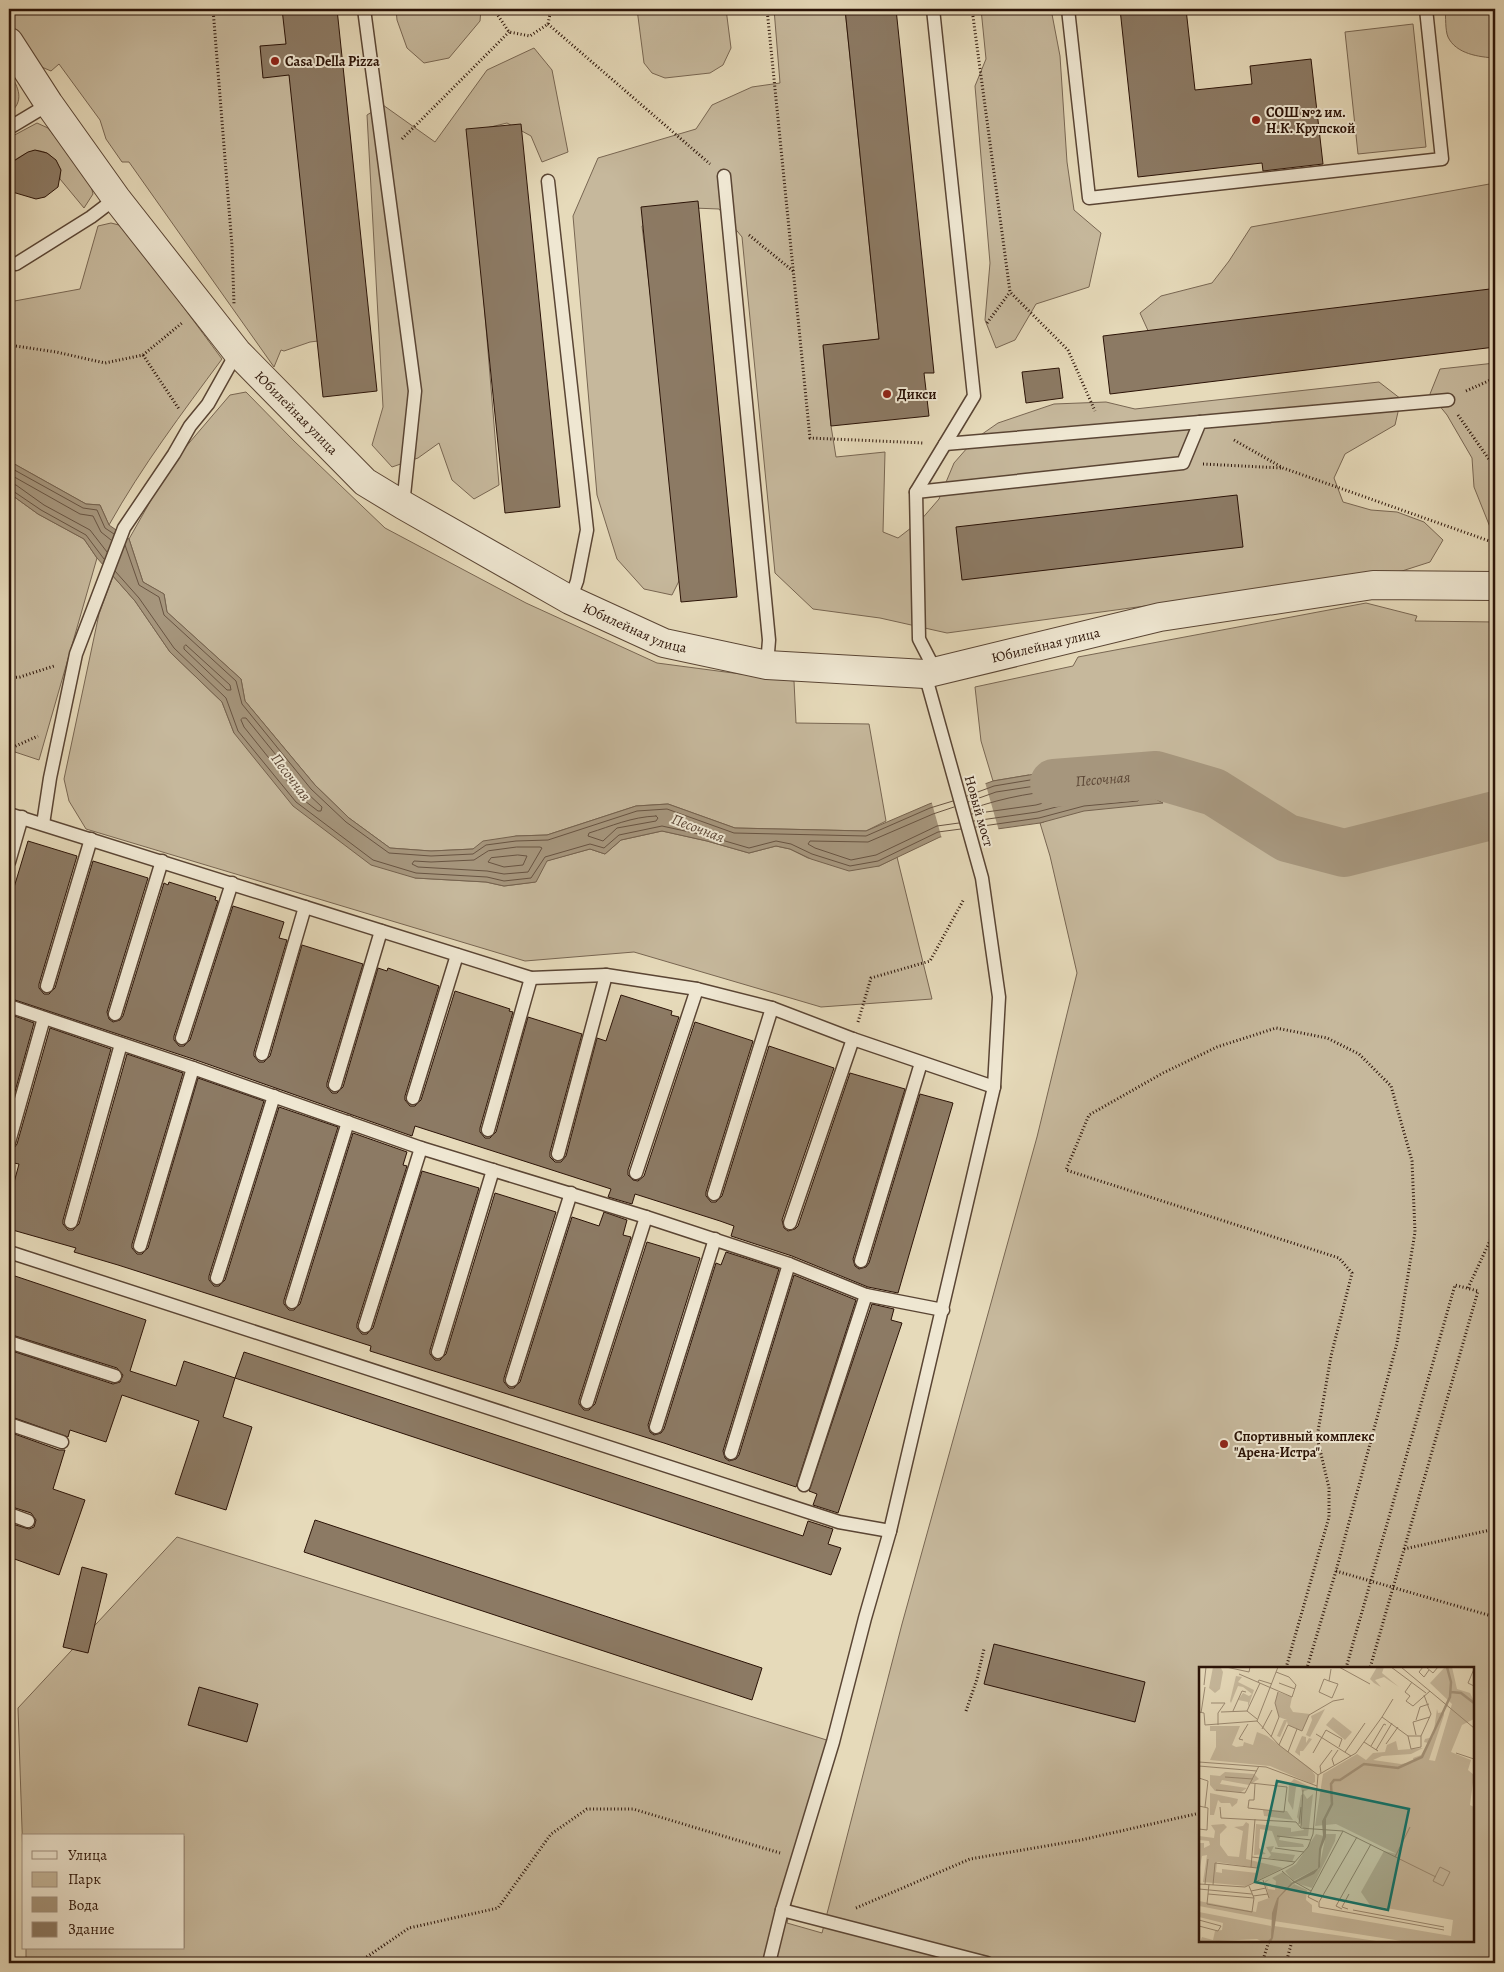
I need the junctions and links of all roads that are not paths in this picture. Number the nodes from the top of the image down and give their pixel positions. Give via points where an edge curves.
1 (364, 9) edge
2 (933, 9) edge
3 (1068, 9) edge
4 (1426, 9) edge
5 (9, 42) edge
6 (49, 104) junction
7 (9, 128) edge
8 (724, 176) road end
9 (548, 181) dead end
10 (116, 198) junction
11 (16, 264) dead end
12 (237, 352) junction
13 (1448, 400) road end
14 (1200, 422) junction
15 (945, 444) junction
16 (916, 492) junction
17 (402, 505) junction
18 (1495, 586) edge
19 (570, 600) junction
20 (767, 665) junction
21 (931, 673) junction
22 (9, 814) edge
23 (22, 817) junction
24 (43, 824) junction
25 (91, 839) junction
26 (162, 861) junction
27 (9, 862) edge
28 (232, 883) junction
29 (305, 907) junction
30 (381, 931) junction
31 (457, 955) junction
32 (606, 975) junction
33 (531, 978) junction
34 (47, 986) dead end
35 (698, 988) junction
36 (9, 1006) edge
37 (772, 1008) junction
38 (115, 1014) dead end
39 (44, 1018) junction
40 (182, 1038) dead end
41 (853, 1039) junction
42 (121, 1044) junction
43 (262, 1054) dead end
44 (921, 1063) junction
45 (193, 1068) junction
46 (334, 1085) dead end
47 (994, 1087) junction
48 (274, 1096) junction
49 (413, 1098) dead end
50 (348, 1122) junction
51 (488, 1130) dead end
52 (9, 1142) edge
53 (421, 1148) junction
54 (558, 1154) dead end
55 (493, 1170) junction
56 (636, 1174) dead end
57 (571, 1194) junction
58 (714, 1194) dead end
59 (646, 1217) junction
60 (71, 1222) dead end
61 (790, 1223) dead end
62 (715, 1239) junction
63 (140, 1246) dead end
64 (9, 1252) edge
65 (860, 1261) dead end
66 (789, 1264) junction
67 (216, 1278) dead end
68 (866, 1295) junction
69 (292, 1302) dead end
70 (942, 1310) junction
71 (365, 1326) dead end
72 (9, 1342) edge
73 (438, 1352) dead end
74 (115, 1376) dead end
75 (512, 1380) dead end
76 (587, 1402) dead end
77 (9, 1424) edge
78 (656, 1427) dead end
79 (62, 1442) dead end
80 (731, 1453) dead end
81 (804, 1485) dead end
82 (9, 1514) edge
83 (28, 1521) dead end
84 (890, 1531) junction
85 (782, 1910) junction
86 (769, 1963) edge
87 (987, 1963) edge

1 - 17 lane via 415,391
2 - 15 lane via 974,396
3 - 4 lane via 1089,198 1442,159
5 - 6 street, Юбилейная улица
6 - 7 lane
6 - 10 street, Юбилейная улица
8 - 20 lane via 769,640
9 - 19 lane via 587,530
10 - 11 lane
10 - 12 street, Юбилейная улица
12 - 17 street, Юбилейная улица via 365,482
12 - 24 lane via 208,404 190,426 124,528 76,654
13 - 14 lane
14 - 15 lane
14 - 16 lane via 1183,463
15 - 16 lane
16 - 21 lane, Новый мост via 919,639
17 - 19 street, Юбилейная улица
18 - 21 street, Юбилейная улица via 1373,585 1179,614
19 - 20 street, Юбилейная улица via 664,643
20 - 21 street, Юбилейная улица
21 - 47 lane, Новый мост via 946,752 982,878 999,997
22 - 23 lane
23 - 24 lane
23 - 27 lane
24 - 25 lane
25 - 26 lane
25 - 34 lane
26 - 28 lane
26 - 38 lane
28 - 29 lane
28 - 40 lane
29 - 30 lane
29 - 43 lane
30 - 31 lane
30 - 46 lane
31 - 33 lane
31 - 49 lane
32 - 33 lane
32 - 35 lane
32 - 54 lane
33 - 51 lane
35 - 37 lane
35 - 56 lane
36 - 39 lane
37 - 41 lane
37 - 58 lane
39 - 42 lane
39 - 52 lane
41 - 44 lane
41 - 61 lane
42 - 45 lane
42 - 60 lane
44 - 47 lane
44 - 65 lane
45 - 48 lane
45 - 63 lane
47 - 70 lane, Новый мост
48 - 50 lane
48 - 67 lane
50 - 53 lane
50 - 69 lane
53 - 55 lane
53 - 71 lane
55 - 57 lane
55 - 73 lane
57 - 59 lane
57 - 75 lane
59 - 62 lane
59 - 76 lane
62 - 66 lane
62 - 78 lane
64 - 84 lane via 839,1522
66 - 68 lane
66 - 80 lane
68 - 70 lane
68 - 81 lane
70 - 84 lane, Новый мост
72 - 74 lane
77 - 79 lane
82 - 83 lane
84 - 85 lane, Новый мост via 833,1742
85 - 86 lane, Новый мост
85 - 87 lane

